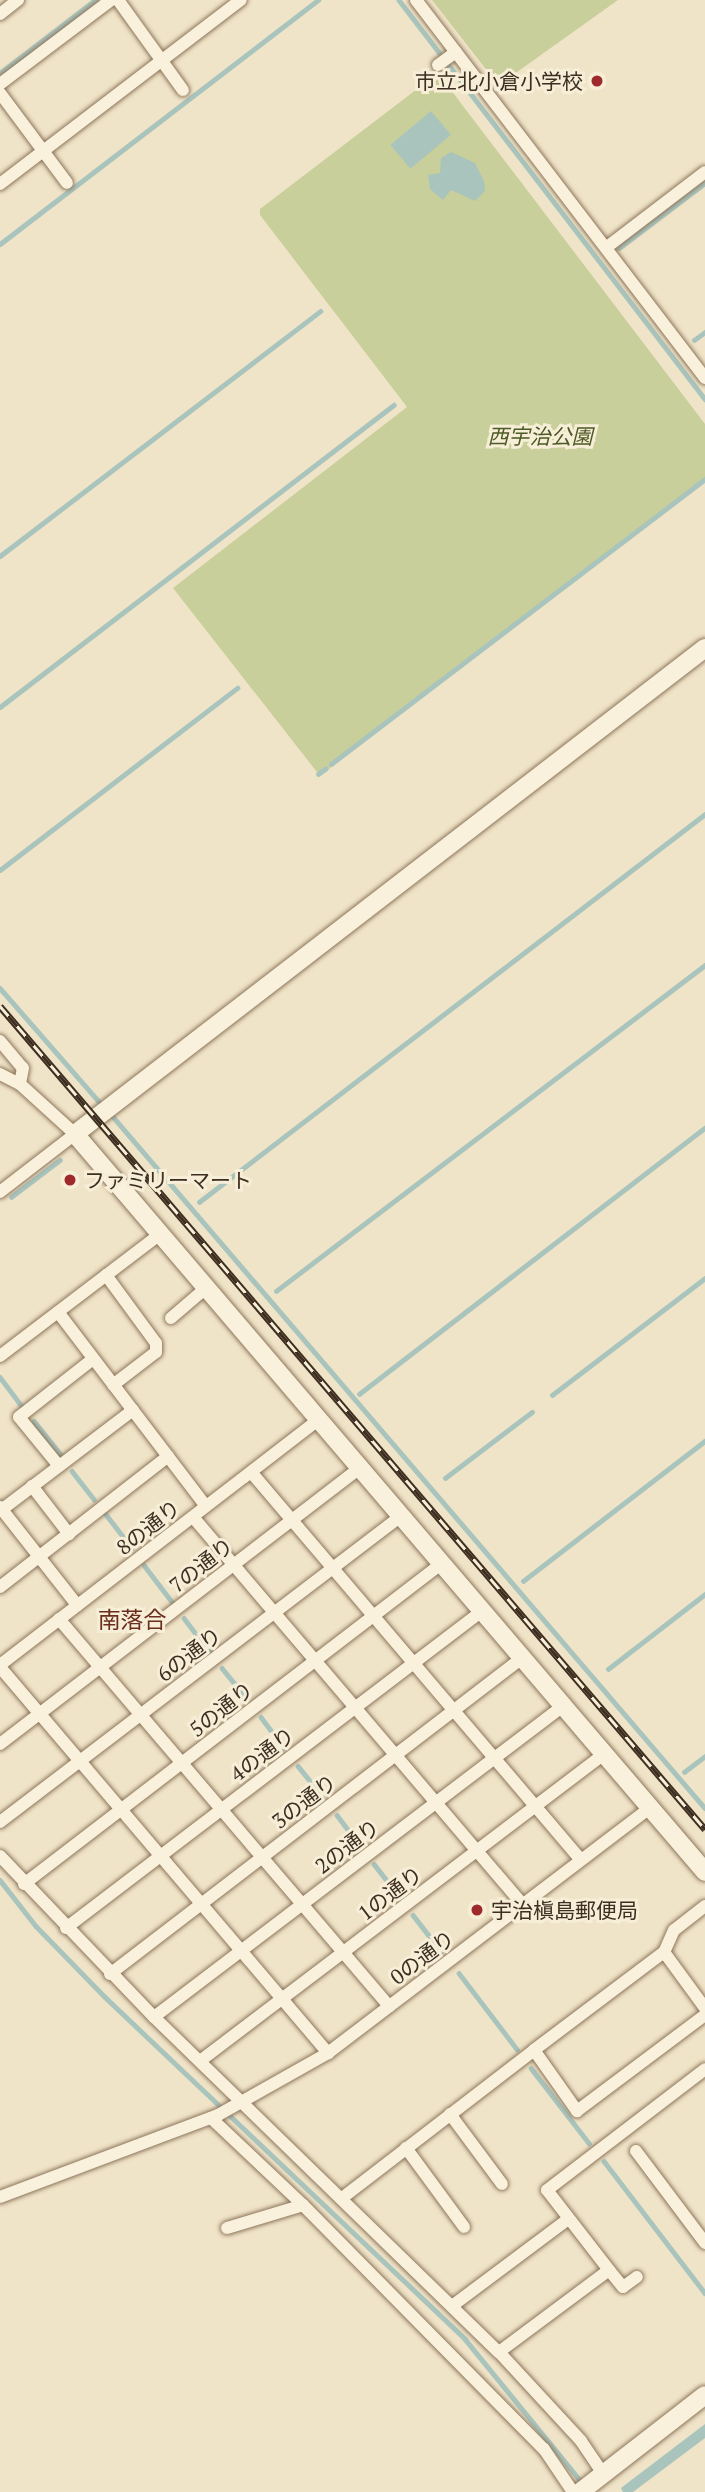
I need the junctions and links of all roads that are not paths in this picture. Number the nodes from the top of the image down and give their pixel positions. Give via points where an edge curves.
1 (18, 0) edge
2 (111, 0) edge
3 (118, 0) edge
4 (416, 0) edge
5 (232, 3) edge
6 (0, 14) edge
7 (161, 61) junction
8 (0, 84) edge
9 (183, 90) dead end
10 (0, 93) edge
11 (41, 152) junction
12 (705, 172) edge
13 (67, 183) dead end
14 (0, 184) edge
15 (607, 247) junction
16 (705, 378) edge
17 (705, 648) edge
18 (0, 1041) edge
19 (0, 1074) edge
20 (20, 1084) junction
21 (75, 1135) junction
22 (0, 1192) edge
23 (160, 1234) junction
24 (106, 1275) junction
25 (206, 1288) junction
26 (58, 1312) junction
27 (171, 1318) dead end
28 (0, 1356) edge
29 (93, 1359) junction
30 (113, 1385) junction
31 (133, 1410) junction
32 (318, 1420) junction
33 (168, 1456) junction
34 (59, 1466) junction
35 (360, 1468) junction
36 (251, 1472) junction
37 (32, 1486) junction
38 (206, 1506) junction
39 (1, 1509) edge
40 (401, 1516) junction
41 (193, 1517) junction
42 (292, 1520) junction
43 (69, 1534) junction
44 (39, 1557) junction
45 (441, 1564) junction
46 (234, 1565) junction
47 (333, 1568) junction
48 (0, 1587) edge
49 (77, 1605) junction
50 (482, 1611) junction
51 (275, 1613) junction
52 (373, 1616) junction
53 (59, 1619) junction
54 (522, 1658) junction
55 (315, 1661) junction
56 (414, 1663) junction
57 (0, 1666) edge
58 (100, 1667) junction
59 (563, 1706) junction
60 (355, 1707) junction
61 (454, 1710) junction
62 (40, 1714) junction
63 (141, 1715) junction
64 (0, 1744) edge
65 (604, 1754) junction
66 (396, 1755) junction
67 (494, 1758) junction
68 (80, 1761) junction
69 (182, 1763) junction
70 (436, 1802) junction
71 (535, 1807) junction
72 (650, 1808) junction
73 (221, 1809) junction
74 (121, 1810) junction
75 (0, 1822) edge
76 (477, 1851) junction
77 (0, 1856) edge
78 (161, 1856) junction
79 (262, 1857) junction
80 (581, 1860) junction
81 (705, 1872) edge
82 (24, 1884) junction
83 (202, 1904) junction
84 (302, 1904) junction
85 (523, 1905) junction
86 (705, 1906) edge
87 (66, 1928) junction
88 (242, 1950) junction
89 (343, 1952) junction
90 (664, 1952) junction
91 (110, 1974) junction
92 (283, 1999) junction
93 (389, 2006) junction
94 (705, 2008) edge
95 (705, 2015) edge
96 (154, 2017) junction
97 (534, 2050) junction
98 (328, 2053) junction
99 (200, 2062) junction
100 (705, 2069) edge
101 (239, 2105) junction
102 (450, 2114) junction
103 (214, 2117) junction
104 (406, 2148) junction
105 (636, 2151) dead end
106 (502, 2184) dead end
107 (0, 2197) edge
108 (342, 2198) junction
109 (303, 2205) junction
110 (568, 2220) junction
111 (464, 2227) dead end
112 (227, 2228) dead end
113 (705, 2243) edge
114 (609, 2270) junction
115 (637, 2277) dead end
116 (452, 2306) junction
117 (499, 2352) junction
118 (705, 2395) edge
119 (599, 2477) junction
120 (573, 2492) edge
121 (580, 2492) edge

1 - 6 street
2 - 8 street
3 - 7 street
4 - 15 street via 447,58
5 - 7 street
7 - 9 street
7 - 11 street
10 - 11 street
11 - 13 street
11 - 14 street
12 - 15 street
15 - 16 street
17 - 21 street
18 - 20 street via 23,1068
19 - 20 street
20 - 21 street
21 - 22 street
21 - 23 street
23 - 24 street
23 - 25 street
24 - 26 street
24 - 30 street via 156,1343 156,1352
25 - 27 street
25 - 32 street
26 - 28 street
26 - 29 street
29 - 30 street
29 - 34 street via 19,1417
30 - 31 street
31 - 33 street
31 - 34 street
32 - 35 street
32 - 36 street, 8の通り
33 - 38 street
33 - 43 street
34 - 37 street
35 - 40 street
35 - 42 street, 7の通り
36 - 38 street, 8の通り
36 - 42 street
37 - 39 street
37 - 43 street
38 - 41 street, 8の通り
39 - 44 street
40 - 45 street
40 - 47 street, 6の通り
41 - 46 street
41 - 49 street, 8の通り
42 - 46 street, 7の通り
42 - 47 street
43 - 44 street
44 - 48 street
44 - 49 street
45 - 50 street
45 - 52 street, 5の通り
46 - 51 street
46 - 58 street, 7の通り
47 - 51 street, 6の通り
47 - 52 street
49 - 53 street, 8の通り
50 - 54 street
50 - 56 street, 4の通り
51 - 55 street
51 - 63 street, 6の通り
52 - 55 street, 5の通り
52 - 56 street
53 - 57 street, 8の通り
53 - 58 street
54 - 59 street
54 - 61 street, 3の通り
55 - 60 street
55 - 69 street, 5の通り
56 - 60 street, 4の通り
56 - 61 street
57 - 62 street
58 - 62 street, 7の通り
58 - 63 street
59 - 65 street
59 - 67 street, 2の通り
60 - 66 street
60 - 73 street, 4の通り
61 - 66 street, 3の通り
61 - 67 street
62 - 64 street, 7の通り
62 - 68 street
63 - 68 street, 6の通り
63 - 69 street
65 - 71 street, 1の通り
65 - 72 street
66 - 70 street
66 - 79 street, 3の通り
67 - 70 street, 2の通り
67 - 71 street
68 - 74 street
68 - 75 street, 6の通り
69 - 73 street
69 - 74 street, 5の通り
70 - 76 street
70 - 84 street, 2の通り
71 - 76 street, 1の通り
71 - 80 street
72 - 80 street, 0の通り
72 - 81 street
73 - 78 street, 4の通り
73 - 79 street
74 - 78 street
74 - 82 street, 5の通り
76 - 85 street
76 - 89 street, 1の通り
77 - 82 street
78 - 83 street
78 - 87 street, 4の通り
79 - 83 street, 3の通り
79 - 84 street
80 - 85 street, 0の通り
82 - 87 street
83 - 88 street
83 - 91 street, 3の通り
84 - 88 street, 2の通り
84 - 89 street
85 - 93 street, 0の通り
86 - 90 street via 674,1930
87 - 91 street
88 - 92 street
88 - 96 street, 2の通り
89 - 92 street, 1の通り
89 - 93 street
90 - 94 street
90 - 97 street
91 - 96 street
92 - 98 street
92 - 99 street, 1の通り
93 - 98 street, 0の通り
95 - 97 street via 577,2110
96 - 99 street
97 - 102 street
98 - 101 street, 0の通り
99 - 101 street
100 - 110 street via 547,2190
101 - 103 street, 0の通り
101 - 108 street
102 - 104 street
102 - 106 street
103 - 107 street, 0の通り
103 - 109 street
104 - 108 street
104 - 111 street
105 - 113 street
108 - 116 street
109 - 112 street
109 - 120 street via 544,2449
110 - 114 street
110 - 116 street
114 - 115 street via 622,2287
114 - 117 street
116 - 117 street
117 - 119 street via 581,2441
118 - 119 street
119 - 121 street

